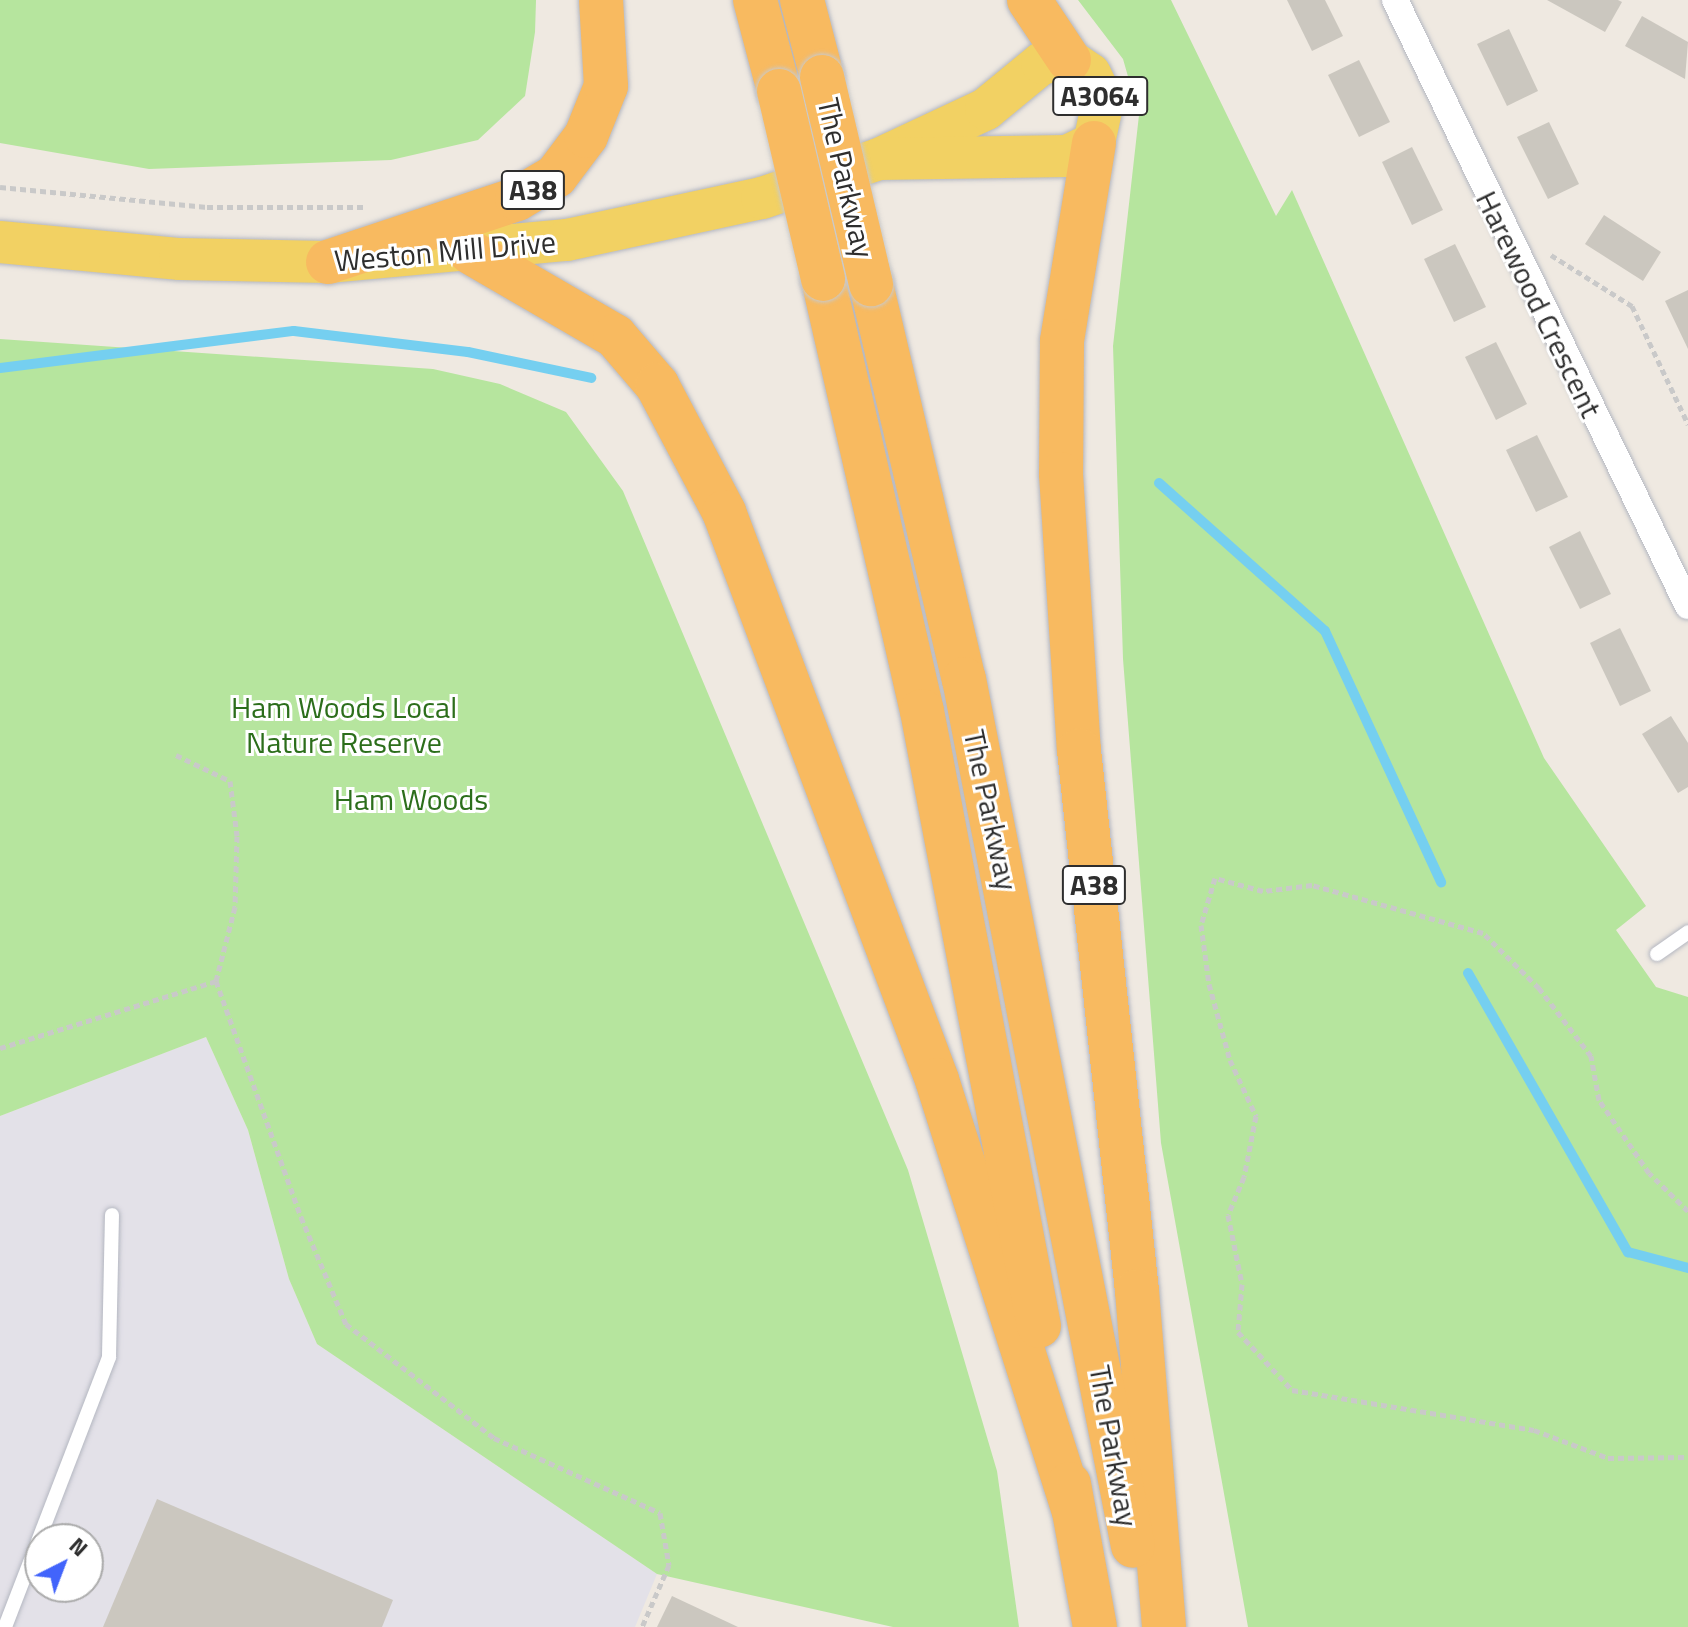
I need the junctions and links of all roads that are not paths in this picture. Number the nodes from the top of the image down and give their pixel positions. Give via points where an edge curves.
1 (601, 0) edge
2 (755, 0) edge
3 (802, 0) edge
4 (1029, 0) edge
5 (1395, 0) edge
6 (1069, 60) junction
7 (1094, 143) junction
8 (879, 159) junction
9 (0, 242) edge
10 (470, 252) junction
11 (328, 262) junction
12 (1688, 606) edge
13 (1688, 932) edge
14 (1657, 954) dead end
15 (112, 1215) dead end
16 (1074, 1511) junction
17 (5, 1627) edge
18 (1095, 1627) edge
19 (1148, 1627) edge
20 (1164, 1627) edge

1 - 11 highway, A38 via 606,86 586,136 556,176 517,199
2 - 16 highway, The Parkway, bridge via 922,711
3 - 19 highway, The Parkway, bridge via 967,694
4 - 6 highway
5 - 12 street, Harewood Crescent
6 - 7 main road, A3064 via 1090,74 1103,101
6 - 8 main road, A3064 via 1042,63 986,109
7 - 8 main road, A3064 via 1067,156 1040,159
7 - 20 highway, A38 via 1062,341 1061,474 1079,750 1137,1291
8 - 10 main road, Weston Mill Drive via 762,198 567,240
9 - 11 main road, Weston Mill Drive via 180,259
10 - 11 main road, Weston Mill Drive
10 - 16 highway via 615,336 657,385 724,512 937,1080
13 - 14 lane
15 - 17 lane via 109,1357
16 - 18 highway, The Parkway

